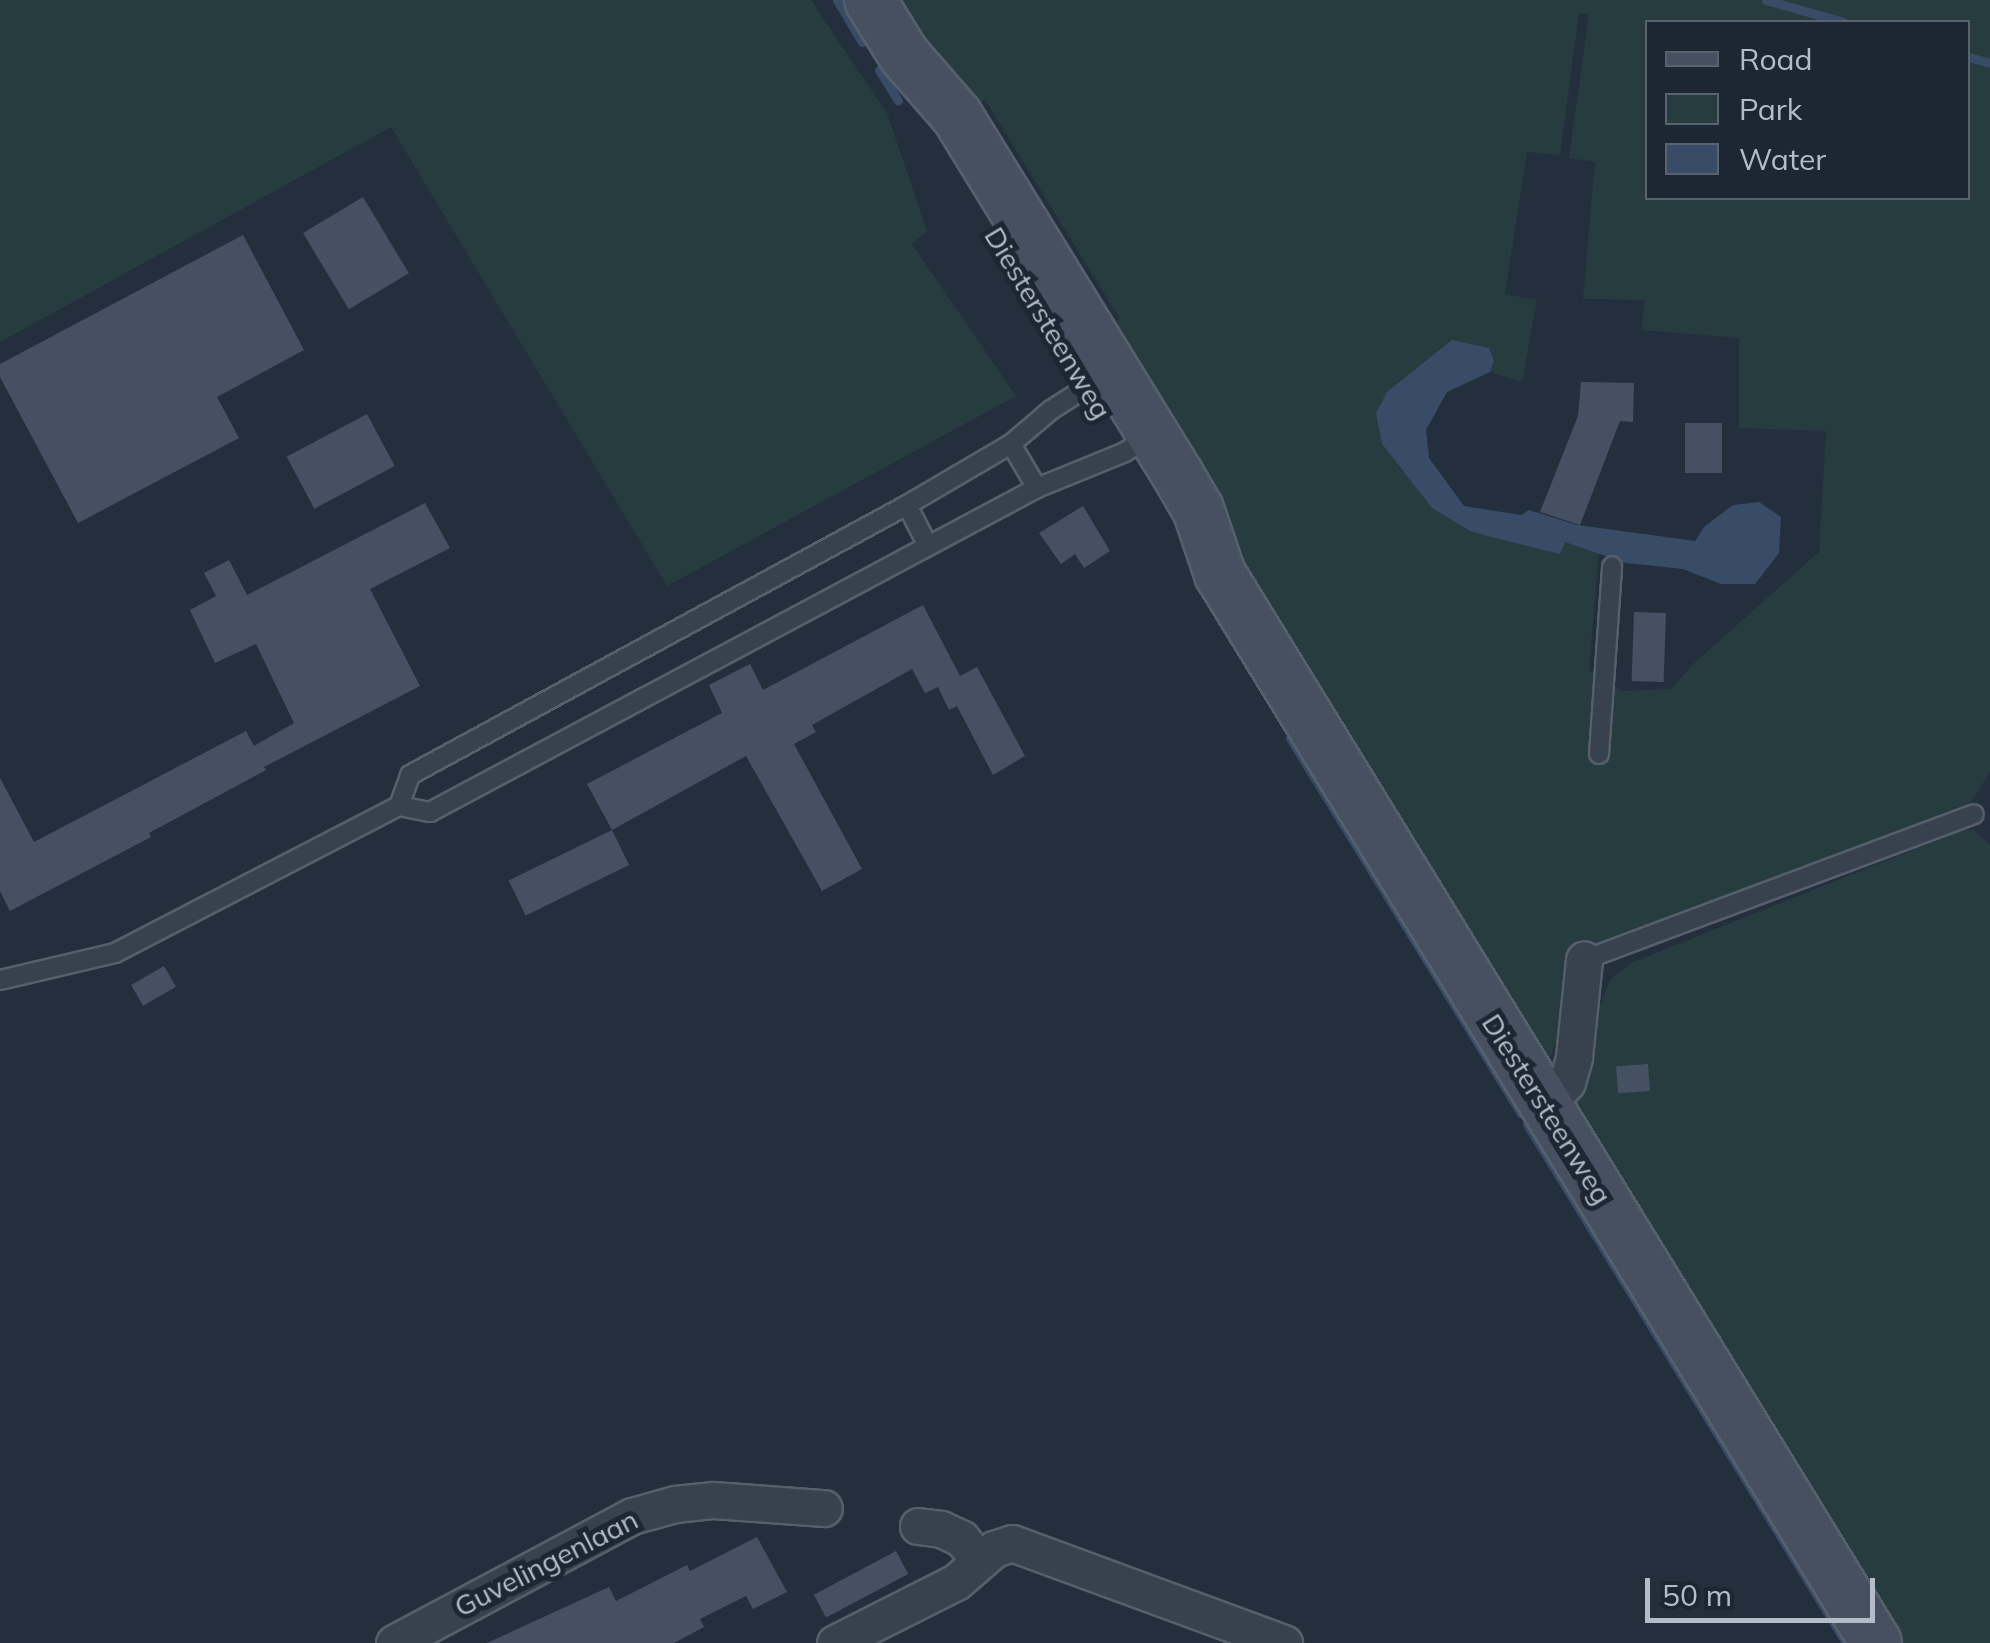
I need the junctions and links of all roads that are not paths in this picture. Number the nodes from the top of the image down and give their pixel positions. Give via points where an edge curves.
1 (870, 0) edge
2 (1101, 378) junction
3 (1138, 443) junction
4 (1012, 444) junction
5 (1037, 488) junction
6 (907, 505) junction
7 (928, 546) junction
8 (1612, 566) dead end
9 (1600, 754) dead end
10 (398, 806) junction
11 (1974, 814) dead end
12 (1584, 960) joint
13 (0, 980) edge
14 (1546, 1104) junction
15 (824, 1508) dead end
16 (918, 1526) dead end
17 (979, 1561) junction
18 (847, 1640) edge
19 (394, 1643) edge
20 (1284, 1643) edge
21 (1876, 1643) edge

1 - 2 main road, Diestersteenweg via 904,55 957,116
2 - 3 main road, Diestersteenweg
2 - 4 lane
3 - 5 lane
3 - 14 main road, Diestersteenweg via 1198,508 1220,574
4 - 5 lane
4 - 6 lane
5 - 7 lane
6 - 7 lane
6 - 10 lane via 410,775
7 - 10 lane via 430,812
8 - 9 lane
10 - 13 lane via 115,952
11 - 12 lane
12 - 14 street via 1574,1057 1566,1082
14 - 21 main road, Diestersteenweg
15 - 19 street, Guvelingenlaan via 714,1500 632,1516
16 - 17 street via 962,1539
17 - 18 street via 956,1582
17 - 20 street via 1012,1543

